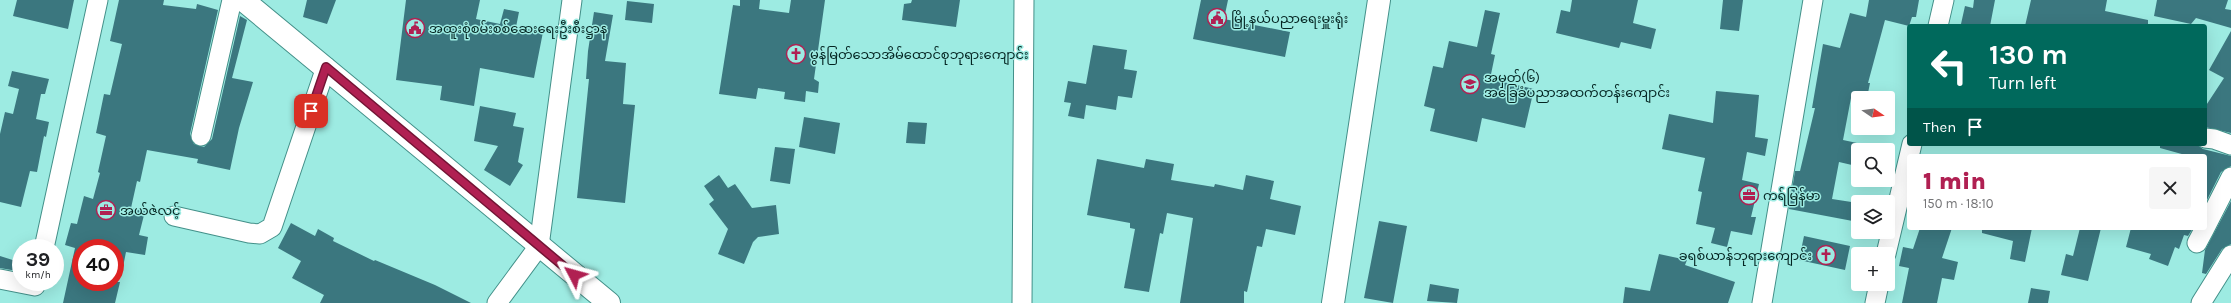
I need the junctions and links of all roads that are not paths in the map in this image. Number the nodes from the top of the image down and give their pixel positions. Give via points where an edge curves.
1 (98, 0) edge
2 (232, 0) edge
3 (243, 0) edge
4 (572, 0) edge
5 (1024, 0) edge
6 (1379, 0) edge
7 (1813, 0) edge
8 (1944, 0) edge
9 (1938, 24) edge
10 (326, 67) junction
11 (201, 136) dead end
12 (2207, 138) edge
13 (2231, 145) edge
14 (1907, 165) edge
15 (2231, 177) edge
16 (174, 216) dead end
17 (2207, 223) edge
18 (46, 239) edge
19 (539, 246) junction
20 (1888, 247) edge
21 (2231, 255) edge
22 (0, 279) edge
23 (12, 281) edge
24 (1878, 291) edge
25 (497, 303) edge
26 (609, 303) edge
27 (1022, 303) edge
28 (1333, 303) edge
29 (1762, 303) edge
30 (1875, 303) edge
31 (2201, 303) edge

1 - 18 street
2 - 11 street
3 - 10 street
4 - 19 street
5 - 27 street
6 - 28 street
7 - 29 street
8 - 9 street
10 - 16 street via 272,228 260,234 249,233
10 - 19 street
12 - 13 street
14 - 20 street
15 - 17 street
19 - 25 street
19 - 26 street
21 - 31 street
22 - 23 street
24 - 30 street

